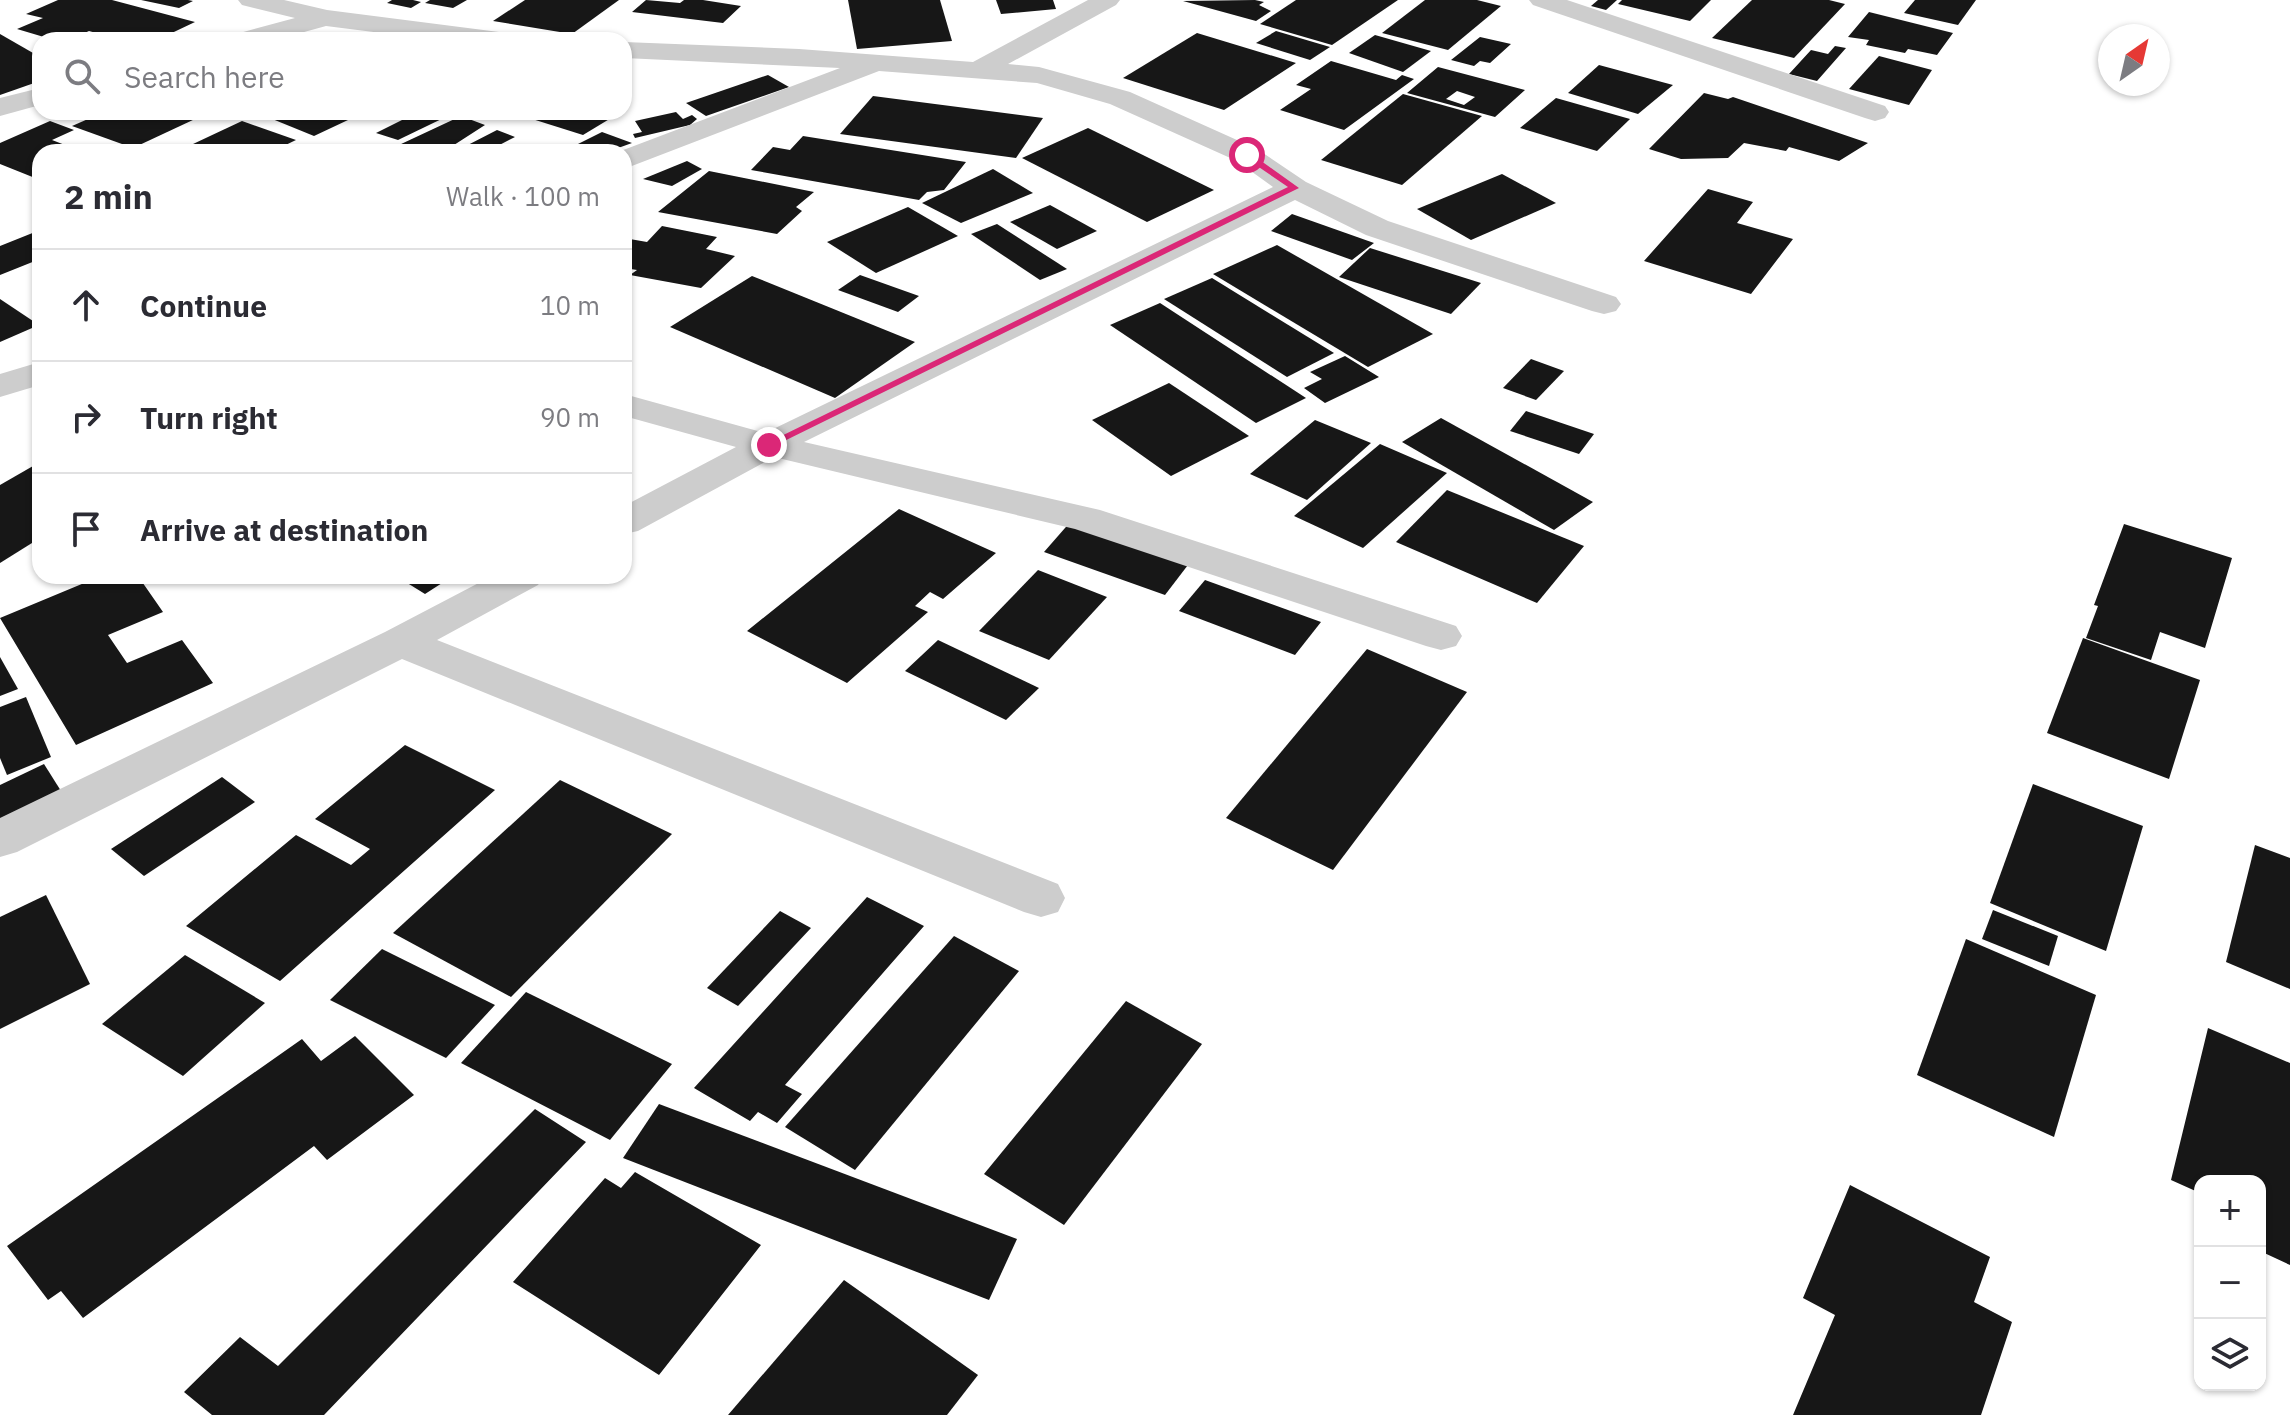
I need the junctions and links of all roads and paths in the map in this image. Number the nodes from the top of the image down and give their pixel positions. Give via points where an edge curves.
1 (251, 0) edge
2 (1107, 0) edge
3 (1542, 0) edge
4 (327, 18) junction
5 (275, 32) edge
6 (436, 32) edge
7 (632, 50) edge
8 (877, 63) junction
9 (978, 70) junction
10 (32, 98) edge
11 (0, 107) edge
12 (1875, 112) dead end
13 (632, 157) edge
14 (1295, 188) junction
15 (1604, 304) dead end
16 (32, 376) edge
17 (0, 386) edge
18 (632, 407) edge
19 (769, 445) junction
20 (632, 518) edge
21 (509, 584) edge
22 (1441, 636) dead end
23 (400, 642) junction
24 (0, 839) edge
25 (1041, 898) dead end

1 - 4 street
2 - 9 street
3 - 12 street
4 - 5 street
4 - 6 street
7 - 8 street
8 - 9 street
8 - 13 street
9 - 14 street via 1039,75 1120,98 1247,155
10 - 11 street
14 - 15 street via 1377,228
14 - 19 street
16 - 17 street
18 - 19 street
19 - 20 street
19 - 22 street via 1086,519
21 - 23 street
23 - 24 street
23 - 25 street

